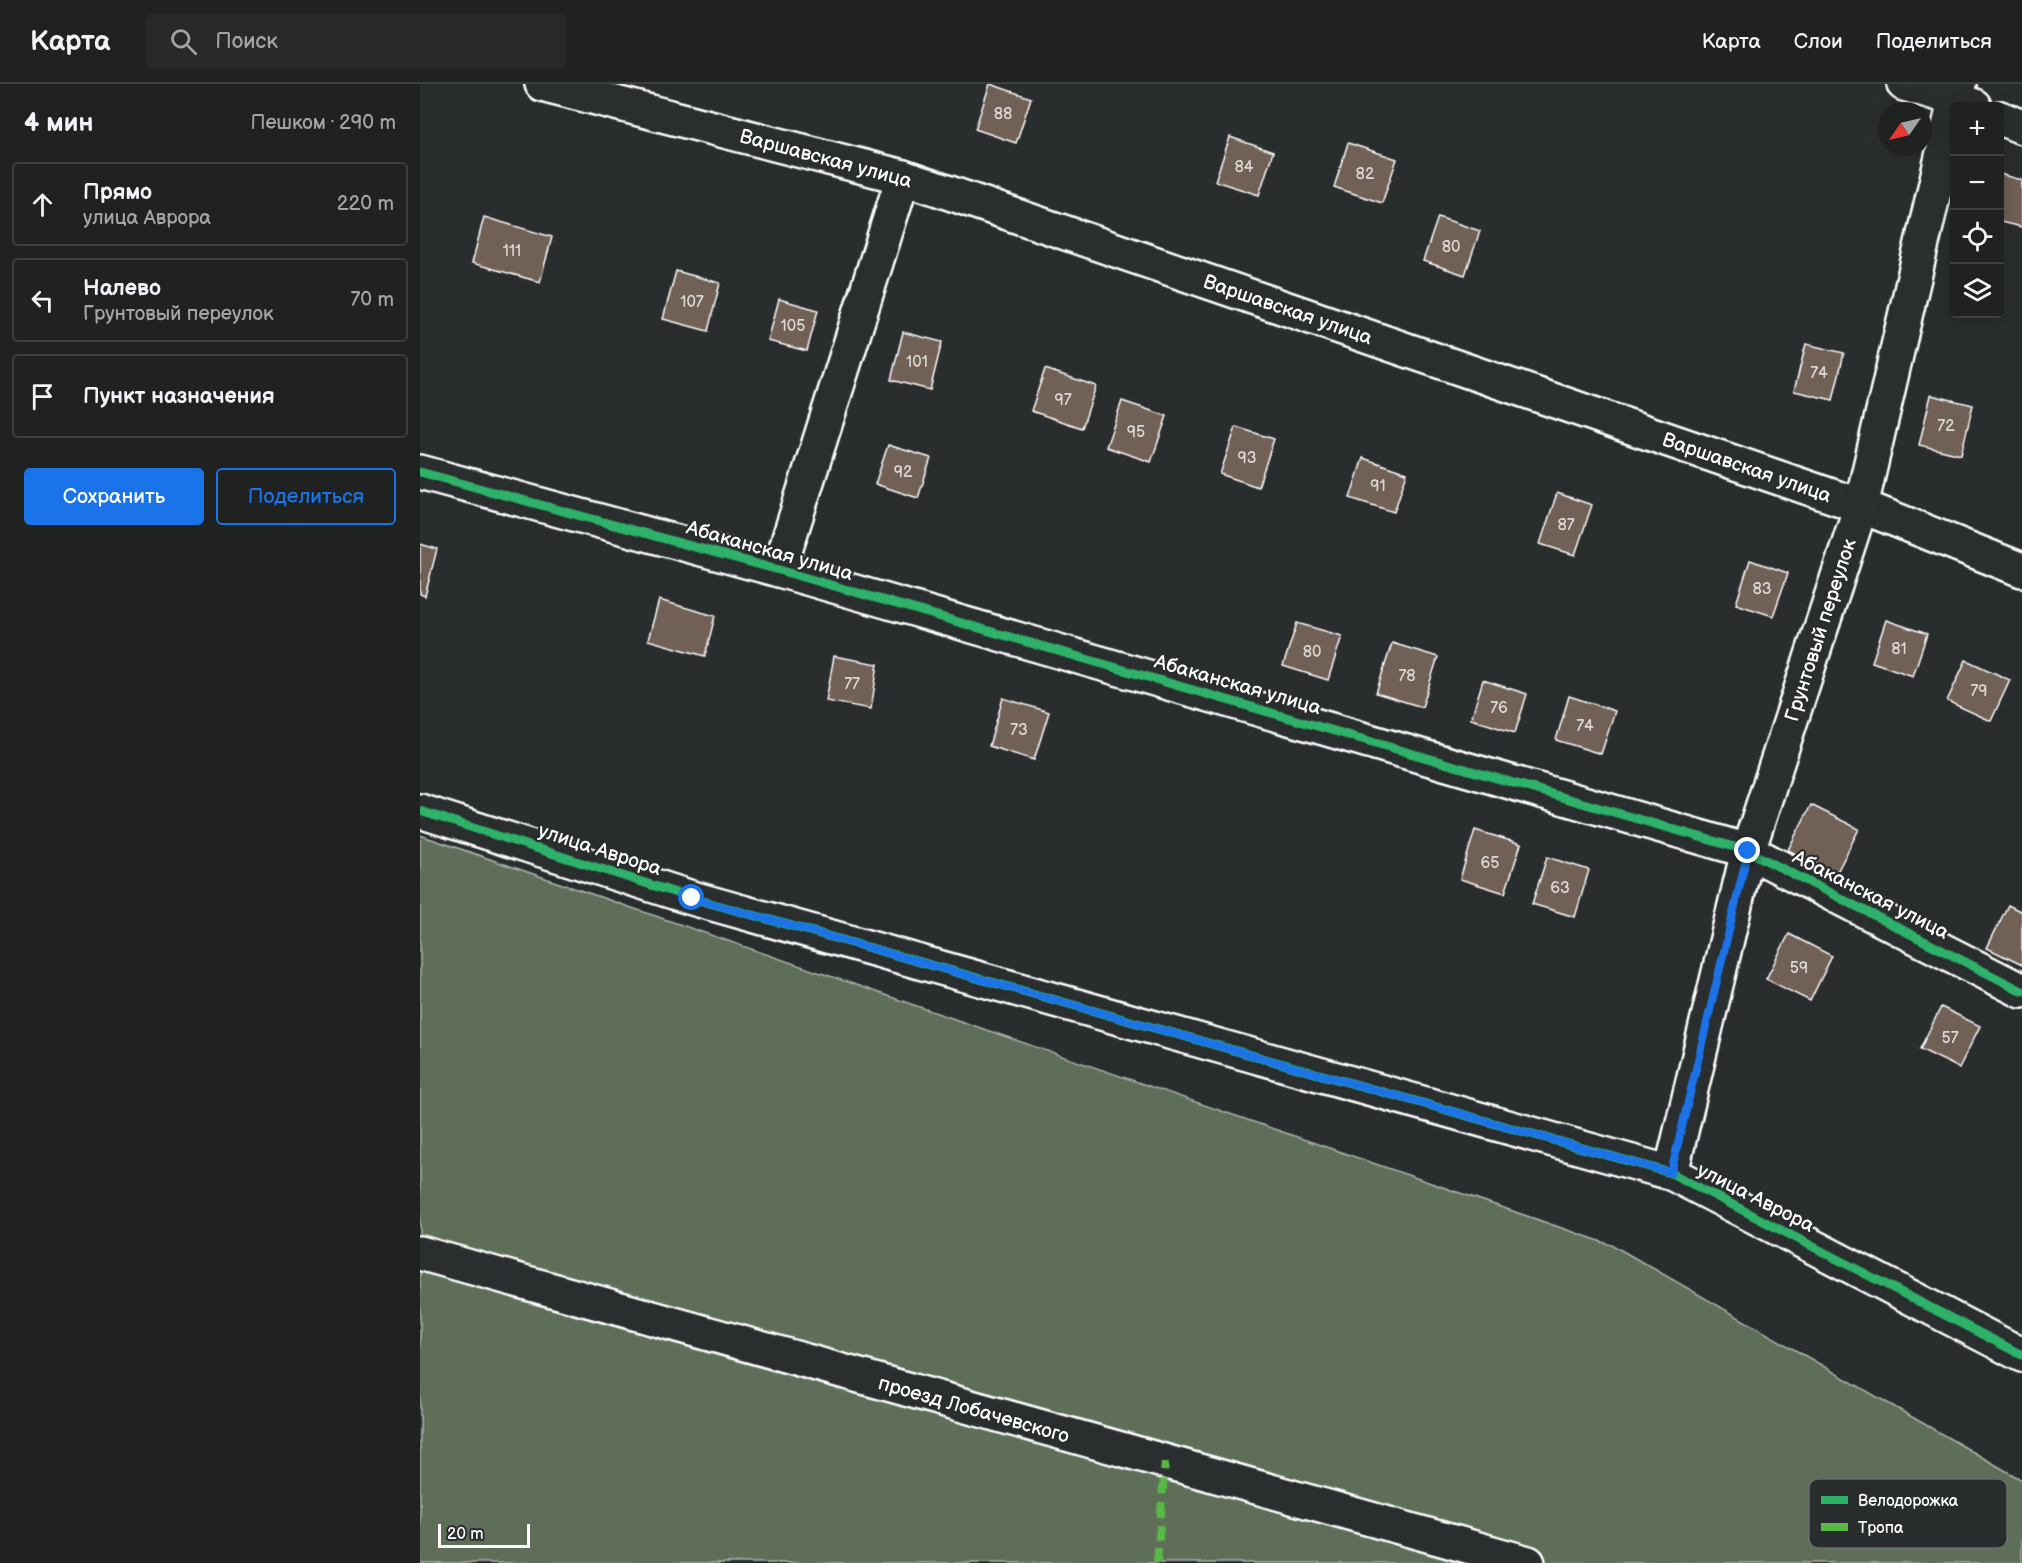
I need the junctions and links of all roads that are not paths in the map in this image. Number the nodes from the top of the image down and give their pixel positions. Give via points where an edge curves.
1 (542, 84) edge
2 (1904, 84) edge
3 (1963, 96) edge
4 (2004, 120) edge
5 (2022, 127) edge
6 (903, 177) junction
7 (420, 472) edge
8 (1861, 506) junction
9 (779, 570) junction
10 (2022, 570) edge
11 (420, 811) edge
12 (1748, 851) junction
13 (2022, 991) edge
14 (1671, 1173) junction
15 (420, 1253) edge
16 (2022, 1355) edge
17 (1528, 1563) edge

1 - 6 street, Варшавская улица
2 - 3 street
3 - 8 street, Грунтовый переулок
4 - 5 street
6 - 8 street, Варшавская улица
6 - 9 street
7 - 9 street, Абаканская улица
8 - 10 street, Варшавская улица
8 - 12 street, Грунтовый переулок
9 - 12 street, Абаканская улица
11 - 14 street, улица Аврора via 692,898
12 - 13 street, Абаканская улица
12 - 14 street, Грунтовый переулок
14 - 16 street, улица Аврора
15 - 17 street, проезд Лобачевского

